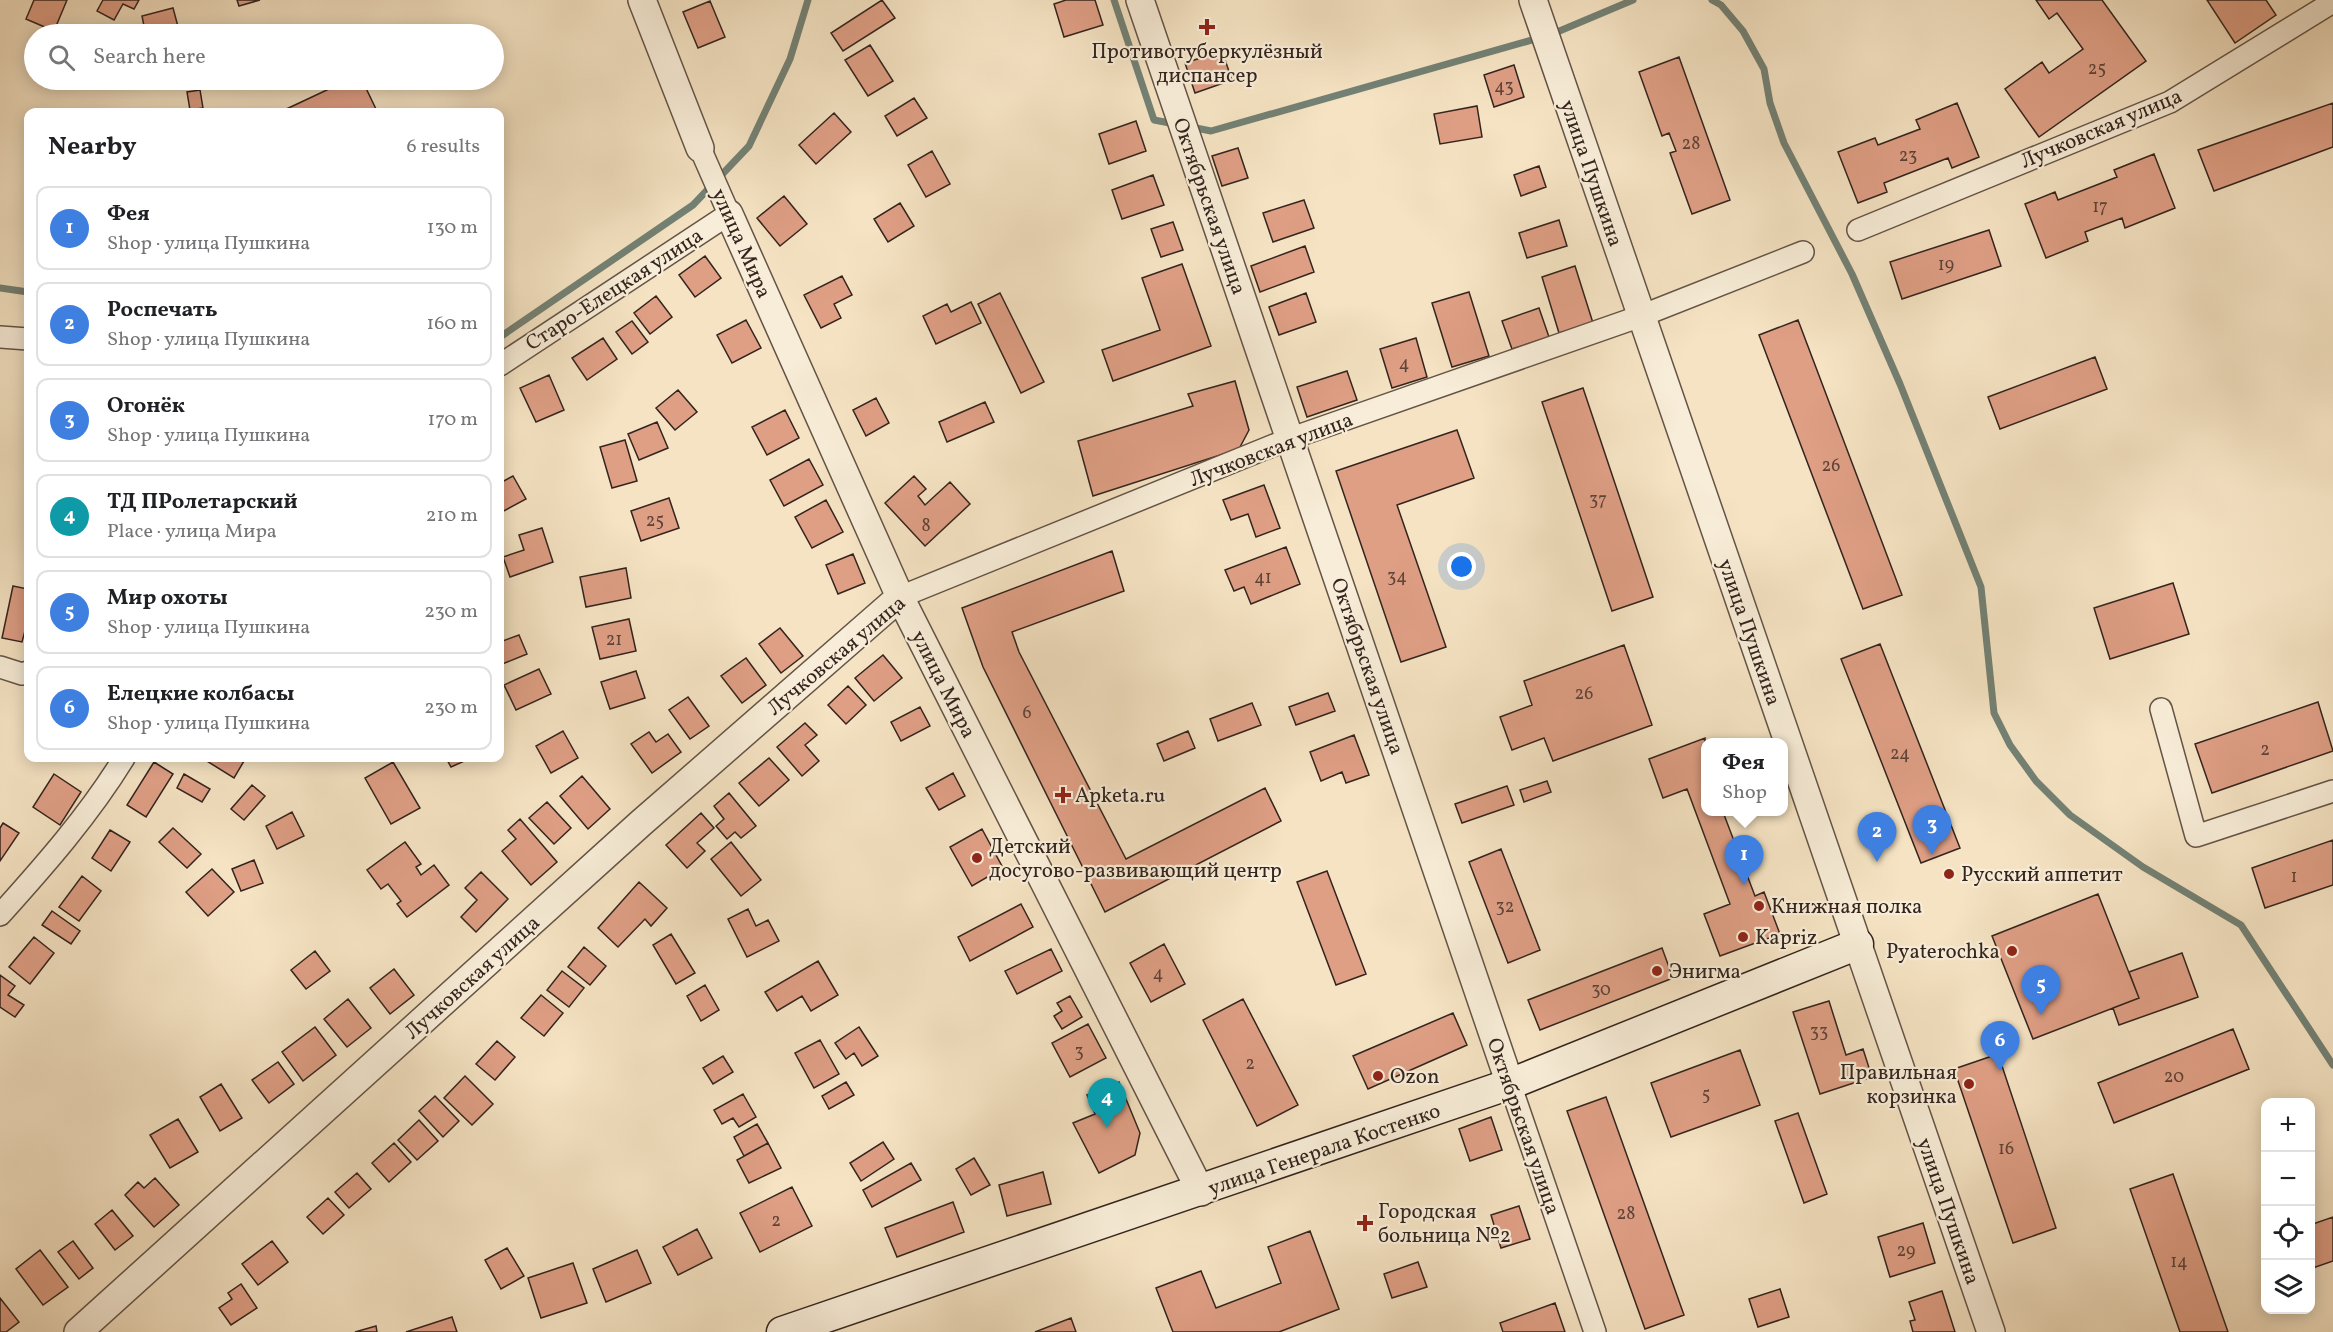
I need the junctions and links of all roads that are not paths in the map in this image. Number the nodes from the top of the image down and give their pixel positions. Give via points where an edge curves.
1 (642, 0) edge
2 (1140, 0) edge
3 (2333, 2) edge
4 (1536, 8) edge
5 (700, 148) joint
6 (729, 214) junction
7 (1858, 230) dead end
8 (1803, 252) dead end
9 (1641, 316) junction
10 (0, 337) edge
11 (24, 339) edge
12 (504, 362) edge
13 (1289, 440) junction
14 (900, 597) junction
15 (0, 667) edge
16 (24, 673) edge
17 (2161, 709) dead end
18 (1787, 738) edge
19 (1788, 741) edge
20 (122, 762) edge
21 (2333, 791) edge
22 (0, 915) edge
23 (1858, 944) junction
24 (1510, 1084) junction
25 (1201, 1192) junction
26 (78, 1332) edge
27 (782, 1332) edge
28 (1595, 1332) edge
29 (1991, 1332) edge

1 - 5 street, улица Мира
2 - 13 street, Октябрьская улица
3 - 7 street, Лучковская улица via 2170,102
4 - 9 street, улица Пушкина
5 - 6 street, улица Мира
6 - 12 street, Старо-Елецкая улица
6 - 14 street, улица Мира
8 - 9 street, Лучковская улица
9 - 13 street, Лучковская улица
9 - 18 street, улица Пушкина
10 - 11 street
13 - 14 street, Лучковская улица
13 - 24 street, Октябрьская улица
14 - 25 street, улица Мира
14 - 26 street, Лучковская улица via 641,823
15 - 16 street
17 - 21 street via 2196,836
19 - 23 street, улица Пушкина
20 - 22 street via 99,799
23 - 24 main road, улица Генерала Костенко
23 - 29 street, улица Пушкина
24 - 25 main road, улица Генерала Костенко
24 - 28 street, Октябрьская улица
25 - 27 main road, улица Генерала Костенко

